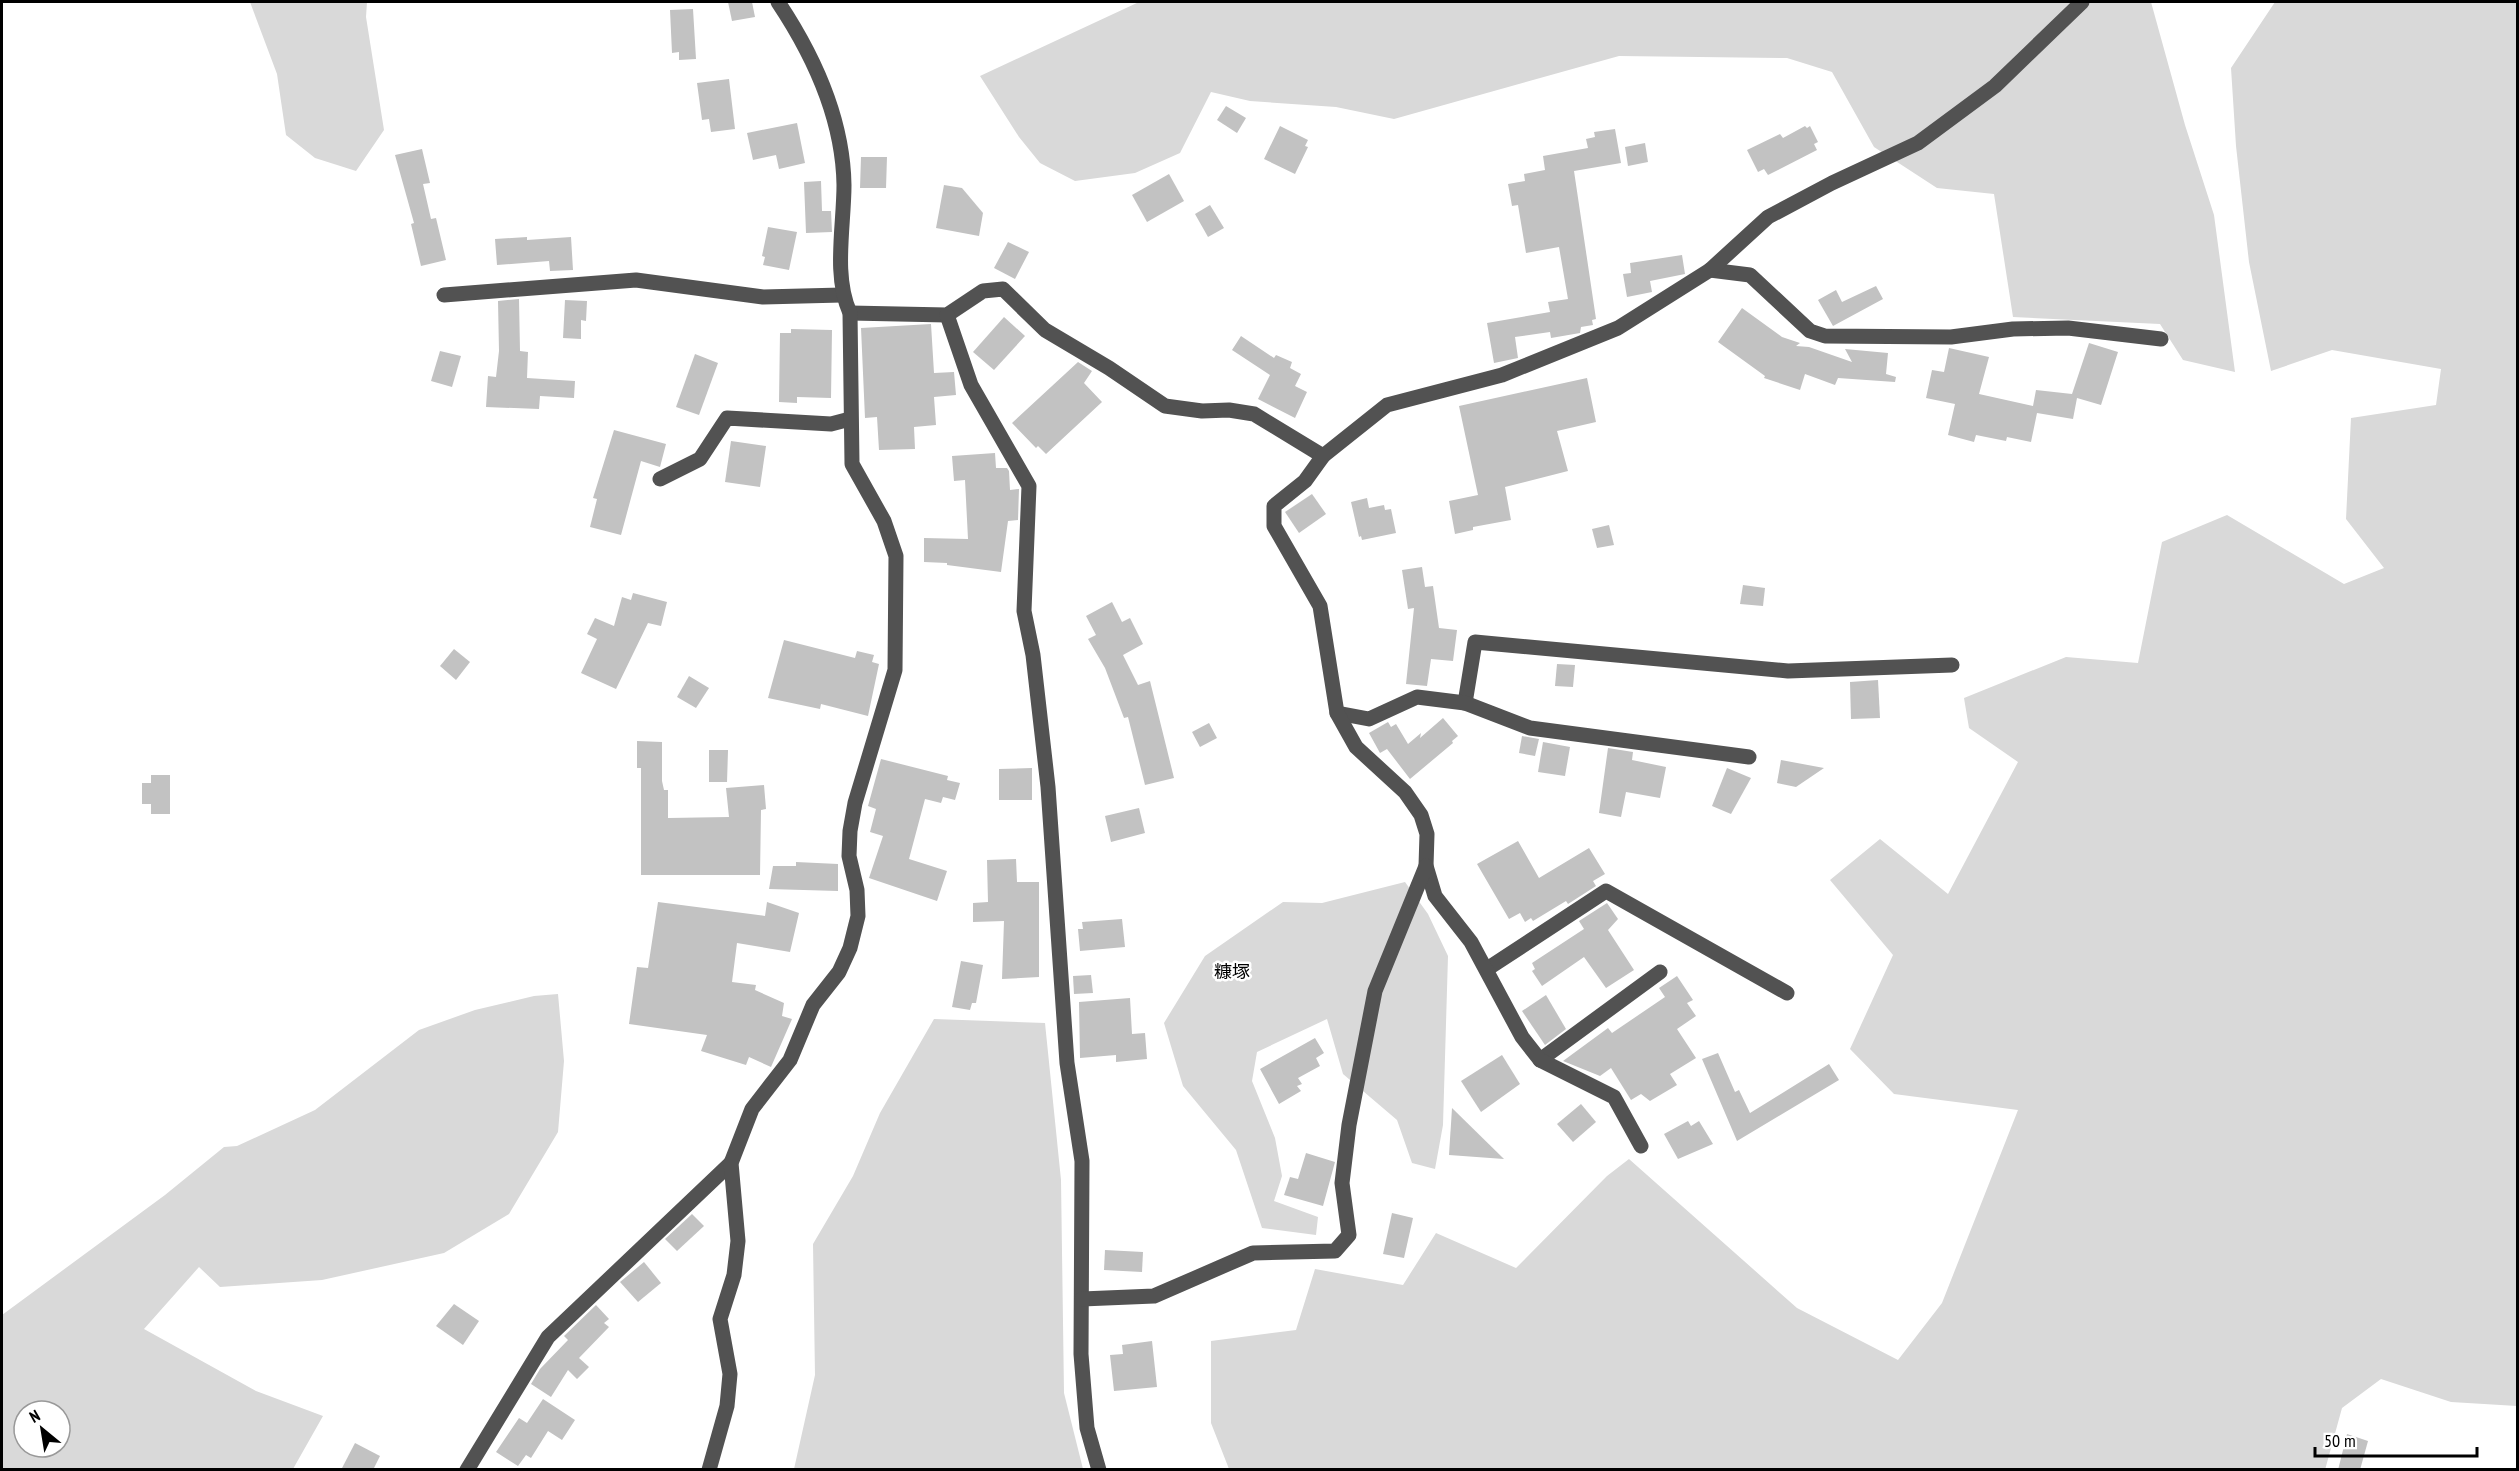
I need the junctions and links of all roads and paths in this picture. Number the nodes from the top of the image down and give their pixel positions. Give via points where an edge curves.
1 (778, 2) edge
2 (2082, 2) edge
3 (1710, 270) junction
4 (444, 295) dead end
5 (842, 295) junction
6 (850, 313) junction
7 (947, 315) junction
8 (2161, 339) dead end
9 (850, 419) junction
10 (1323, 456) junction
11 (660, 479) dead end
12 (1952, 665) dead end
13 (1465, 703) junction
14 (1337, 713) junction
15 (1749, 757) dead end
16 (1426, 866) junction
17 (1487, 969) junction
18 (1660, 972) dead end
19 (1787, 993) dead end
20 (1540, 1060) junction
21 (1641, 1146) dead end
22 (730, 1163) junction
23 (1082, 1299) junction
24 (466, 1470) edge
25 (709, 1470) edge
26 (1098, 1470) edge

1 - 5 street via 801,36 823,83 841,149
2 - 3 street via 1995,86 1918,143 1768,217
3 - 8 street via 1750,276 1810,331 1826,336 1951,337 2013,329 2068,328
3 - 10 street via 1618,327 1536,363 1387,405
4 - 5 street via 636,280 763,297
5 - 6 street
6 - 7 street
6 - 9 street
7 - 10 street via 983,291 1003,289 1045,330 1165,406 1254,414
7 - 23 street via 971,385 1029,486 1024,611 1048,787 1067,1063 1082,1161
9 - 11 street via 831,424 727,418 700,459
9 - 22 street via 852,464 884,521 896,556 895,670 850,831 849,856 858,916 839,972 813,1005 790,1060 752,1109
10 - 14 street via 1305,481 1275,507 1274,526 1320,606
12 - 13 street via 1788,671 1476,642
13 - 14 street via 1417,697 1369,719
13 - 15 street via 1530,728
14 - 16 street via 1356,747 1405,792 1421,815 1428,834
16 - 17 street via 1435,896
16 - 23 street via 1374,991 1341,1183 1349,1235 1335,1251 1253,1253 1154,1296
17 - 19 street via 1606,891
17 - 20 street via 1522,1037
18 - 20 street
20 - 21 street via 1614,1097
22 - 24 street via 548,1337
22 - 25 street via 738,1240 734,1275 720,1319 730,1374 727,1406
23 - 26 street via 1081,1354 1087,1428

